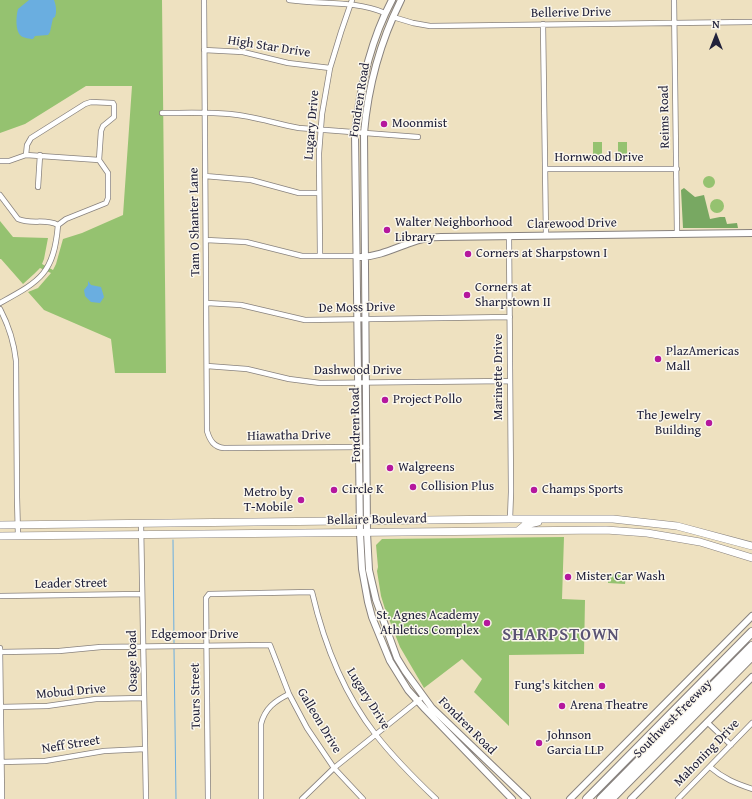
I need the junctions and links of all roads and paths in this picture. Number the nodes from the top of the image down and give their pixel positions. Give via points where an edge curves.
1 (204, 0) edge
2 (289, 0) edge
3 (393, 0) edge
4 (401, 0) edge
5 (674, 0) edge
6 (352, 2) edge
7 (385, 13) junction
8 (393, 16) junction
9 (675, 22) junction
10 (752, 22) edge
11 (543, 24) junction
12 (380, 27) junction
13 (204, 50) junction
14 (330, 68) junction
15 (162, 113) dead end
16 (205, 113) junction
17 (321, 130) junction
18 (355, 133) junction
19 (364, 133) junction
20 (418, 137) dead end
21 (26, 155) junction
22 (40, 155) junction
23 (99, 160) junction
24 (0, 161) edge
25 (545, 169) junction
26 (676, 169) junction
27 (205, 176) junction
28 (38, 187) dead end
29 (319, 193) junction
30 (0, 195) edge
31 (58, 226) junction
32 (752, 233) edge
33 (677, 234) junction
34 (546, 235) junction
35 (510, 236) junction
36 (206, 240) junction
37 (320, 256) junction
38 (356, 256) junction
39 (364, 257) junction
40 (0, 303) edge
41 (207, 303) junction
42 (0, 309) edge
43 (510, 317) junction
44 (358, 319) junction
45 (365, 319) junction
46 (207, 366) junction
47 (510, 381) junction
48 (358, 383) junction
49 (366, 383) junction
50 (212, 443) joint
51 (360, 446) junction
52 (367, 447) junction
53 (547, 518) junction
54 (510, 519) junction
55 (364, 520) junction
56 (284, 522) junction
57 (206, 523) junction
58 (141, 524) junction
59 (0, 525) edge
60 (18, 525) junction
61 (519, 530) junction
62 (472, 531) junction
63 (364, 533) junction
64 (207, 534) junction
65 (248, 534) junction
66 (141, 535) junction
67 (0, 536) edge
68 (18, 536) junction
69 (752, 546) edge
70 (752, 558) edge
71 (142, 594) junction
72 (209, 594) joint
73 (0, 596) edge
74 (376, 600) junction
75 (368, 602) junction
76 (752, 616) edge
77 (752, 632) edge
78 (270, 645) joint
79 (143, 646) junction
80 (206, 646) junction
81 (752, 646) edge
82 (0, 648) edge
83 (0, 652) edge
84 (752, 656) edge
85 (752, 677) edge
86 (289, 694) junction
87 (144, 698) junction
88 (420, 699) junction
89 (0, 707) edge
90 (707, 722) junction
91 (751, 725) edge
92 (376, 735) junction
93 (731, 745) junction
94 (145, 750) junction
95 (473, 758) junction
96 (0, 762) edge
97 (710, 767) junction
98 (334, 768) junction
99 (502, 776) junction
100 (752, 789) edge
101 (2, 799) edge
102 (146, 799) edge
103 (208, 799) edge
104 (261, 799) edge
105 (302, 799) edge
106 (363, 799) edge
107 (436, 799) edge
108 (512, 799) edge
109 (527, 799) edge
110 (570, 799) edge
111 (587, 799) edge
112 (601, 799) edge
113 (611, 799) edge
114 (631, 799) edge
115 (678, 799) edge

1 - 13 street, Tam O Shanter Lane
2 - 6 street
3 - 7 main road, Fondren Road
3 - 8 main road
4 - 8 main road, Fondren Road
5 - 9 street, Reims Road
6 - 7 street
6 - 14 street, Lugary Drive
7 - 12 main road, Fondren Road
8 - 11 street, Bellerive Drive via 430,26
8 - 12 main road
8 - 19 main road, Fondren Road via 378,55
9 - 10 street, Bellerive Drive
9 - 11 street, Bellerive Drive
9 - 26 street, Reims Road
11 - 25 street
12 - 18 main road, Fondren Road via 364,76
13 - 14 street, High Star Drive via 243,52 288,63
13 - 16 street, Tam O Shanter Lane
14 - 17 street, Lugary Drive
15 - 16 street
16 - 17 street via 243,116
16 - 27 street, Tam O Shanter Lane
17 - 18 street
17 - 29 street, Lugary Drive
18 - 19 street
18 - 38 main road, Fondren Road
19 - 20 street
19 - 39 main road, Fondren Road
21 - 22 street
21 - 23 street via 31,138 49,126 88,102 109,102 114,105 114,115 101,131
21 - 24 street via 9,161
22 - 23 street
22 - 28 street
23 - 31 street via 108,173 108,201
25 - 26 street, Hornwood Drive
25 - 34 street
26 - 33 street, Reims Road
27 - 29 street via 251,180 299,192
27 - 36 street, Tam O Shanter Lane
29 - 37 street, Lugary Drive
30 - 31 street via 18,219 52,222
31 - 40 street via 51,258 42,276
32 - 33 main road, Clarewood Drive
33 - 34 main road, Clarewood Drive
34 - 35 main road, Clarewood Drive
35 - 39 main road, Clarewood Drive via 431,238
35 - 43 street, Marinette Drive
36 - 37 street, Clarewood Drive via 246,242 293,255
36 - 41 street, Tam O Shanter Lane
37 - 38 street, Clarewood Drive
38 - 39 main road, Clarewood Drive
38 - 44 main road, Fondren Road
39 - 45 main road, Fondren Road
41 - 44 street, De Moss Drive via 241,305 306,320
41 - 46 street, Tam O Shanter Lane
42 - 60 street via 13,340 16,361
43 - 45 street, De Moss Drive
43 - 47 street, Marinette Drive
44 - 45 street, De Moss Drive
44 - 48 main road, Fondren Road
45 - 49 main road, Fondren Road
46 - 48 street, Dashwood Drive via 247,369 309,382
46 - 50 street, Tam O Shanter Lane via 207,431
47 - 49 street, Dashwood Drive
47 - 54 street, Marinette Drive
48 - 49 street, Dashwood Drive
48 - 51 main road, Fondren Road
49 - 52 main road, Fondren Road
50 - 51 street, Hiawatha Drive via 224,448
51 - 52 street, Hiawatha Drive
51 - 55 main road, Fondren Road
52 - 55 main road, Fondren Road
53 - 54 main road, Bellaire Boulevard
53 - 61 main road via 525,525
53 - 69 main road, Bellaire Boulevard via 613,519 656,523
54 - 55 main road, Bellaire Boulevard
54 - 62 main road via 510,523 502,526
55 - 56 main road, Bellaire Boulevard
55 - 63 main road, Fondren Road
56 - 57 main road, Bellaire Boulevard
56 - 65 main road via 283,526 277,529 258,530
57 - 58 main road, Bellaire Boulevard
57 - 64 main road
58 - 60 main road, Bellaire Boulevard
58 - 66 street, Osage Road
59 - 60 main road, Bellaire Boulevard
60 - 68 street
61 - 62 main road, Bellaire Boulevard
61 - 70 main road, Bellaire Boulevard via 606,530 647,533 700,542
62 - 63 main road, Bellaire Boulevard
63 - 65 main road, Bellaire Boulevard
63 - 74 main road, Fondren Road
63 - 75 main road, Fondren Road via 362,569
64 - 65 main road, Bellaire Boulevard
64 - 66 main road, Bellaire Boulevard
66 - 68 main road, Bellaire Boulevard
66 - 71 street, Osage Road
67 - 68 main road, Bellaire Boulevard
71 - 73 street, Leader Street
71 - 79 street, Osage Road
72 - 80 street, Tours Street via 206,598
72 - 92 street, Lugary Drive via 312,592 322,632 340,679
74 - 75 main road
74 - 88 main road, Fondren Road via 397,658
75 - 88 main road, Fondren Road via 390,661 408,690
76 - 110 main road
77 - 111 highway, Southwest Freeway
78 - 80 street, Edgemoor Drive
78 - 86 street, Galleon Drive
79 - 80 street, Edgemoor Drive
79 - 83 street, Edgemoor Drive
79 - 87 street, Osage Road
80 - 103 street, Tours Street
81 - 112 highway
82 - 83 street
83 - 89 street
84 - 113 highway, Southwest Freeway
85 - 90 main road
86 - 98 street, Galleon Drive via 307,728
86 - 104 street via 272,705 261,724
87 - 89 street, Mobud Drive
87 - 94 street, Osage Road
88 - 92 street
88 - 95 main road, Fondren Road via 434,720
88 - 99 main road, Fondren Road
89 - 96 street
90 - 93 street
90 - 114 main road
91 - 93 street, Mahoning Drive
92 - 98 street
92 - 107 street, Lugary Drive
93 - 97 street, Mahoning Drive
94 - 96 street, Neff Street via 104,751 45,760
94 - 102 street, Osage Road
95 - 99 main road via 480,760 496,776
95 - 108 main road, Fondren Road
96 - 101 street
97 - 100 street via 720,776
97 - 115 street, Mahoning Drive
98 - 105 street
98 - 106 street, Galleon Drive
99 - 109 main road, Fondren Road

